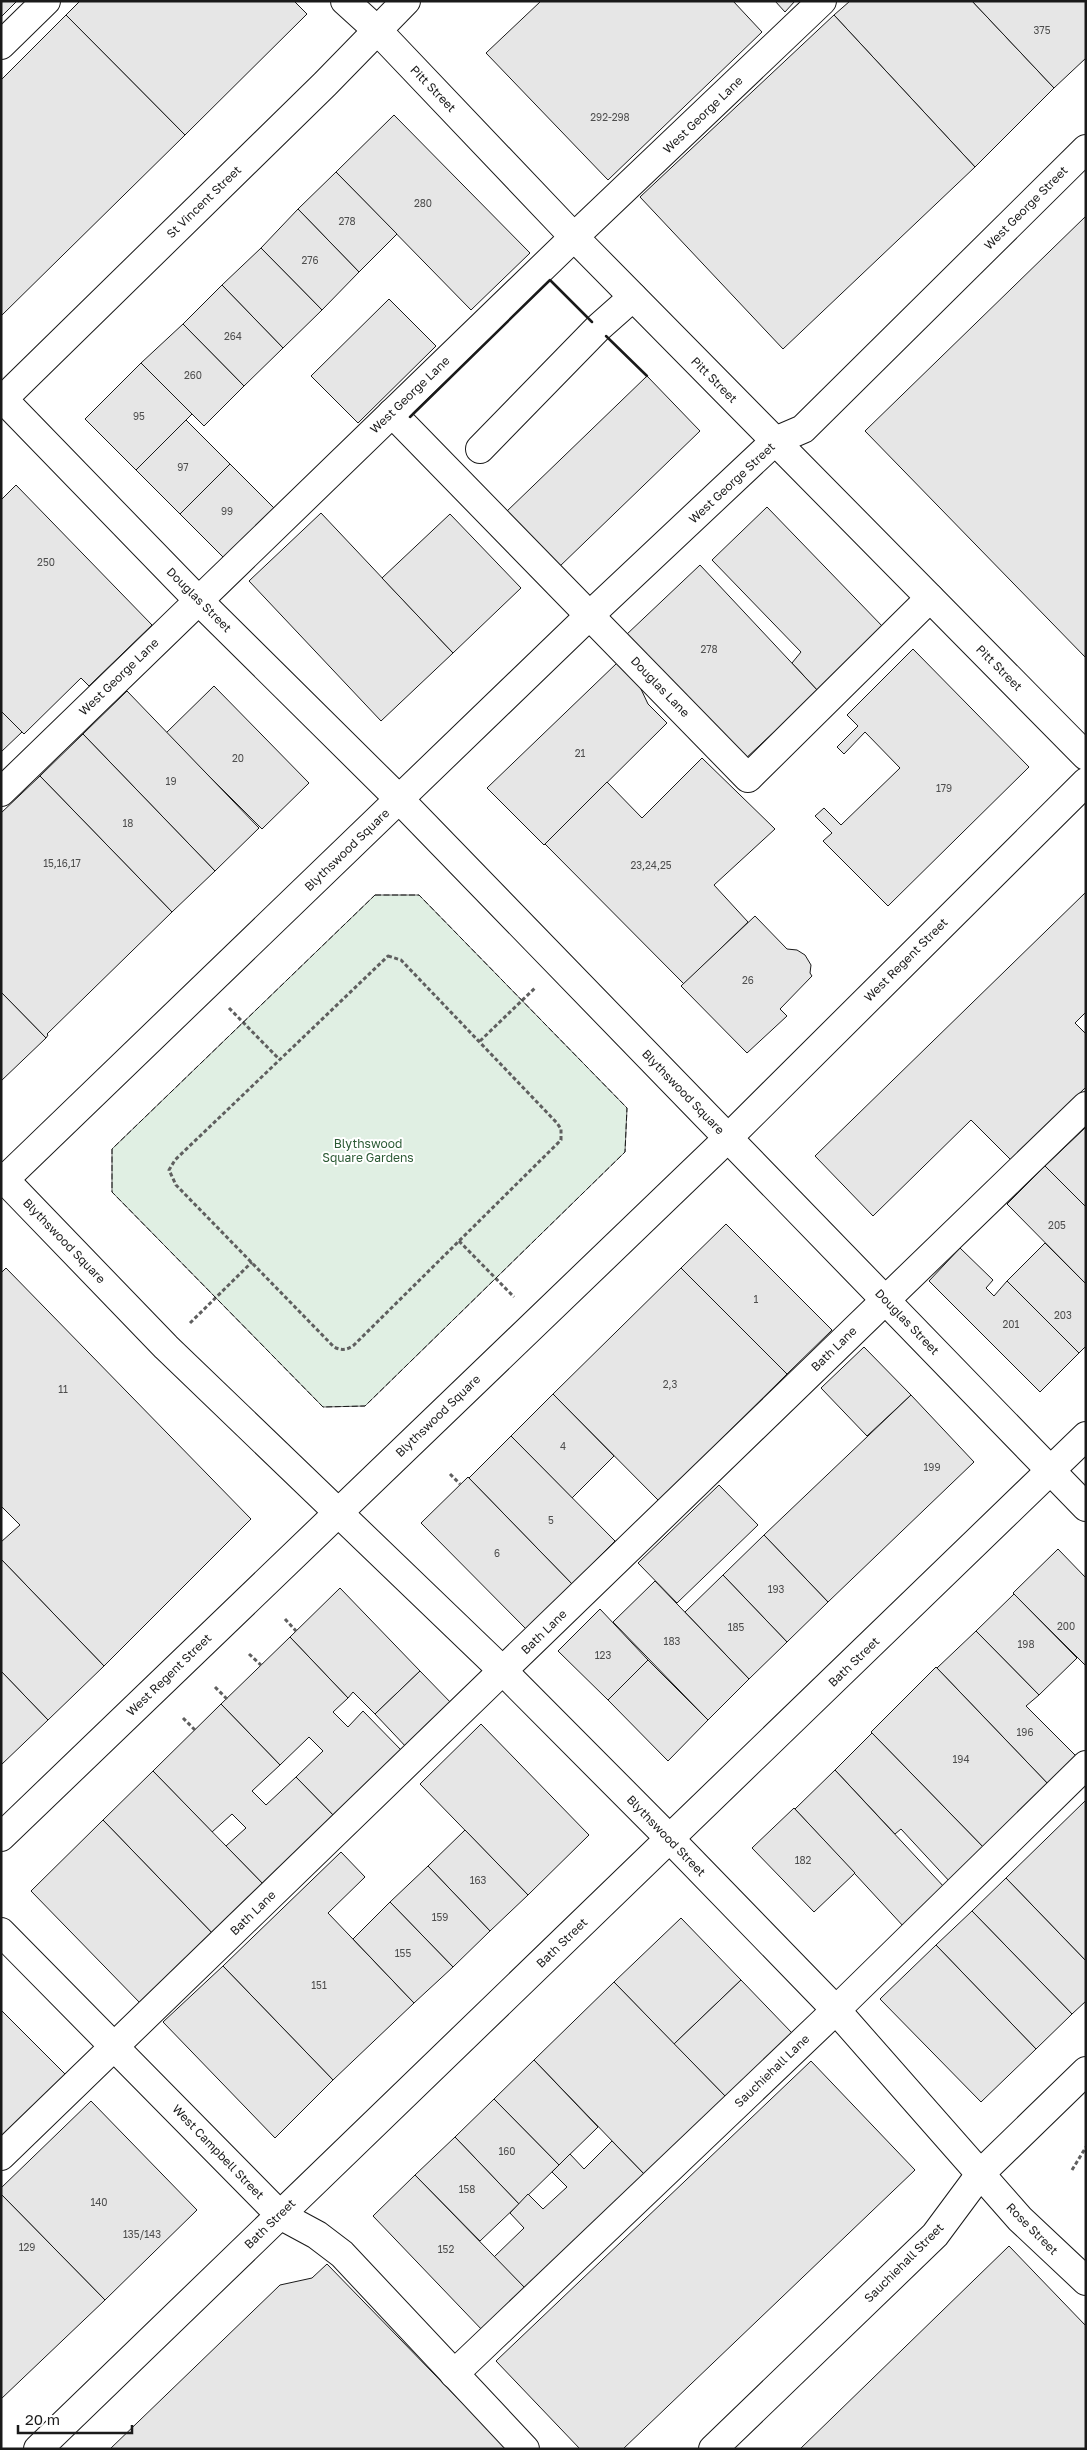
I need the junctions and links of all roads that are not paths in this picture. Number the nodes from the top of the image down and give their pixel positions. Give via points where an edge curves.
1 (46, 1) edge
2 (345, 1) edge
3 (406, 1) edge
4 (822, 1) edge
5 (378, 31) junction
6 (1, 46) edge
7 (1086, 150) edge
8 (574, 237) junction
9 (633, 298) junction
10 (2, 399) edge
11 (392, 413) junction
12 (775, 441) junction
13 (480, 449) dead end
14 (930, 598) junction
15 (198, 600) junction
16 (590, 615) junction
17 (1086, 756) edge
18 (1086, 782) edge
19 (1, 792) edge
20 (400, 800) junction
21 (1086, 1106) edge
22 (727, 1139) junction
23 (2, 1179) edge
24 (885, 1300) junction
25 (1086, 1436) edge
26 (1051, 1471) junction
27 (1086, 1507) edge
28 (337, 1512) junction
29 (504, 1672) junction
30 (1086, 1765) edge
31 (1, 1836) edge
32 (670, 1839) junction
33 (1, 1932) edge
34 (836, 2010) junction
35 (114, 2046) junction
36 (1086, 2071) edge
37 (1, 2156) edge
38 (981, 2173) junction
39 (280, 2216) junction
40 (1086, 2281) edge
41 (454, 2374) junction
42 (38, 2449) edge
43 (526, 2449) edge
44 (713, 2449) edge

1 - 6 street
2 - 5 street, Pitt Street
3 - 5 street, St Vincent Street
4 - 8 street, West George Lane
5 - 8 street, Pitt Street
5 - 10 street, St Vincent Street
7 - 12 street, West George Street via 803,429
8 - 9 street, Pitt Street
8 - 11 street, West George Lane
9 - 12 street, Pitt Street
9 - 13 street via 598,328
10 - 15 street, Douglas Street
11 - 15 street, West George Lane
11 - 16 street, Douglas Lane
12 - 14 street, Pitt Street
12 - 16 street, West George Street
14 - 16 street, Douglas Lane via 748,778
14 - 17 street, Pitt Street
15 - 19 street, West George Lane
15 - 20 street, Douglas Street
16 - 20 street, West George Street
18 - 22 street, West Regent Street
20 - 22 street, Blythswood Square
20 - 23 street, Blythswood Square
21 - 24 street, Bath Lane
22 - 24 street, Douglas Street
22 - 28 street, Blythswood Square
23 - 28 street, Blythswood Square via 166,1347
24 - 26 street, Douglas Street
24 - 29 street, Bath Lane
25 - 26 street, Bath Street
26 - 27 street, Douglas Street
26 - 32 street, Bath Street
28 - 29 street, Blythswood Street
28 - 31 street, West Regent Street
29 - 32 street, Blythswood Street
29 - 35 street, Bath Lane
30 - 34 street, Sauchiehall Lane
32 - 34 street, Blythswood Street
32 - 39 street, Bath Street
33 - 35 street, West Campbell Street
34 - 38 street, Blythswood Street
34 - 41 street, Sauchiehall Lane
35 - 37 street, Bath Lane
35 - 39 street, West Campbell Street
36 - 38 street, Sauchiehall Street
38 - 40 street, Rose Street via 1020,2219
38 - 44 street, Sauchiehall Street via 935,2235
39 - 41 street, West Campbell Street via 317,2235 342,2254
39 - 42 street, Bath Street
41 - 43 street, West Campbell Street

